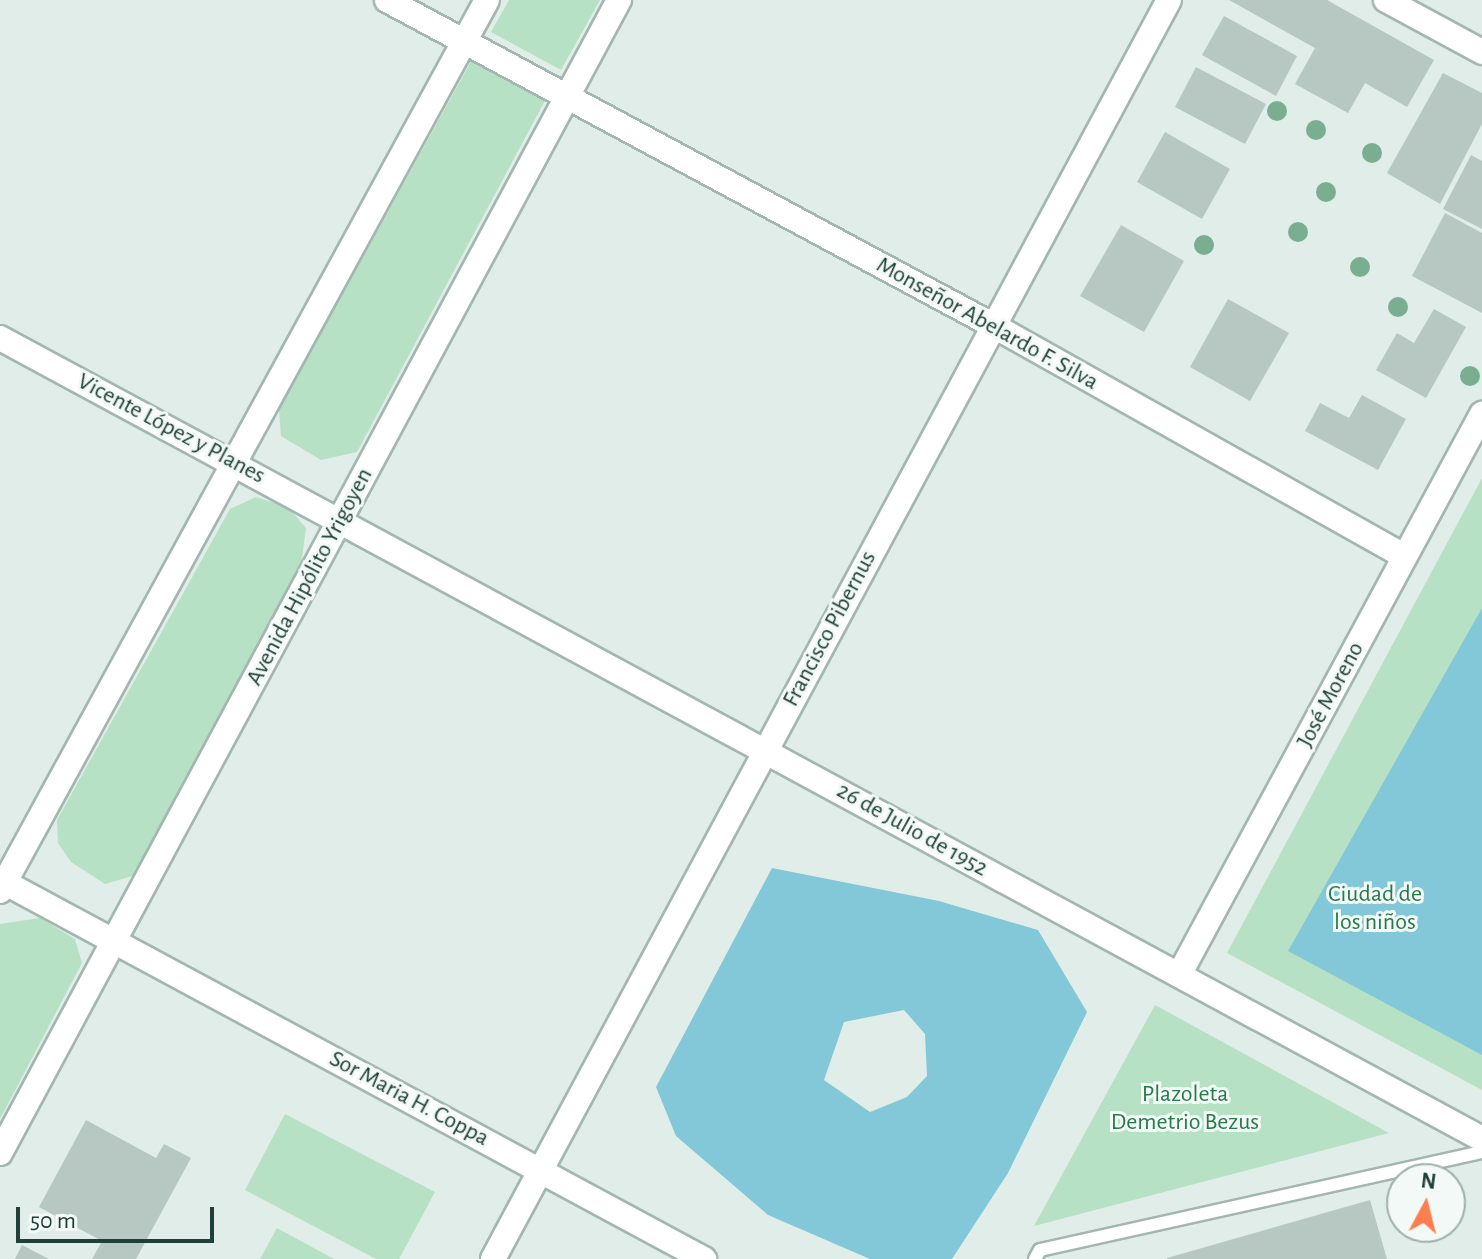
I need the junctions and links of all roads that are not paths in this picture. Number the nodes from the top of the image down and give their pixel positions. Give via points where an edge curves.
1 (387, 0) edge
2 (487, 0) edge
3 (619, 0) edge
4 (1169, 0) edge
5 (1386, 0) edge
6 (464, 42) junction
7 (1482, 52) edge
8 (566, 96) junction
9 (994, 326) junction
10 (0, 338) edge
11 (1482, 414) edge
12 (233, 462) junction
13 (341, 520) junction
14 (1405, 557) junction
15 (765, 750) junction
16 (1, 884) edge
17 (113, 941) junction
18 (1179, 975) junction
19 (1482, 1139) edge
20 (1482, 1152) edge
21 (0, 1153) edge
22 (542, 1170) junction
23 (493, 1259) edge
24 (704, 1259) edge
25 (1035, 1259) edge

1 - 6 street, Monseñor Abelardo F. Silva
2 - 6 street
3 - 8 street, Avenida Hipólito Yrigoyen
4 - 9 street, Francisco Pibernus
5 - 7 street
6 - 8 street, Monseñor Abelardo F. Silva
6 - 12 street
8 - 9 street, Monseñor Abelardo F. Silva
8 - 13 street, Avenida Hipólito Yrigoyen
9 - 14 street, Monseñor Abelardo F. Silva
9 - 15 street, Francisco Pibernus
10 - 12 street, Vicente López y Planes
11 - 14 street, José Moreno
12 - 13 street, Vicente López y Planes
12 - 16 street
13 - 15 street, 26 de Julio de 1952
13 - 17 street, Avenida Hipólito Yrigoyen
14 - 18 street, José Moreno
15 - 18 street, 26 de Julio de 1952
15 - 22 street, Francisco Pibernus
16 - 17 street, Sor Maria H. Coppa
17 - 21 street, Avenida Hipólito Yrigoyen
17 - 22 street, Sor Maria H. Coppa
18 - 19 street, 26 de Julio de 1952
20 - 25 lane via 1040,1250
22 - 23 street, Francisco Pibernus
22 - 24 street, Sor Maria H. Coppa

